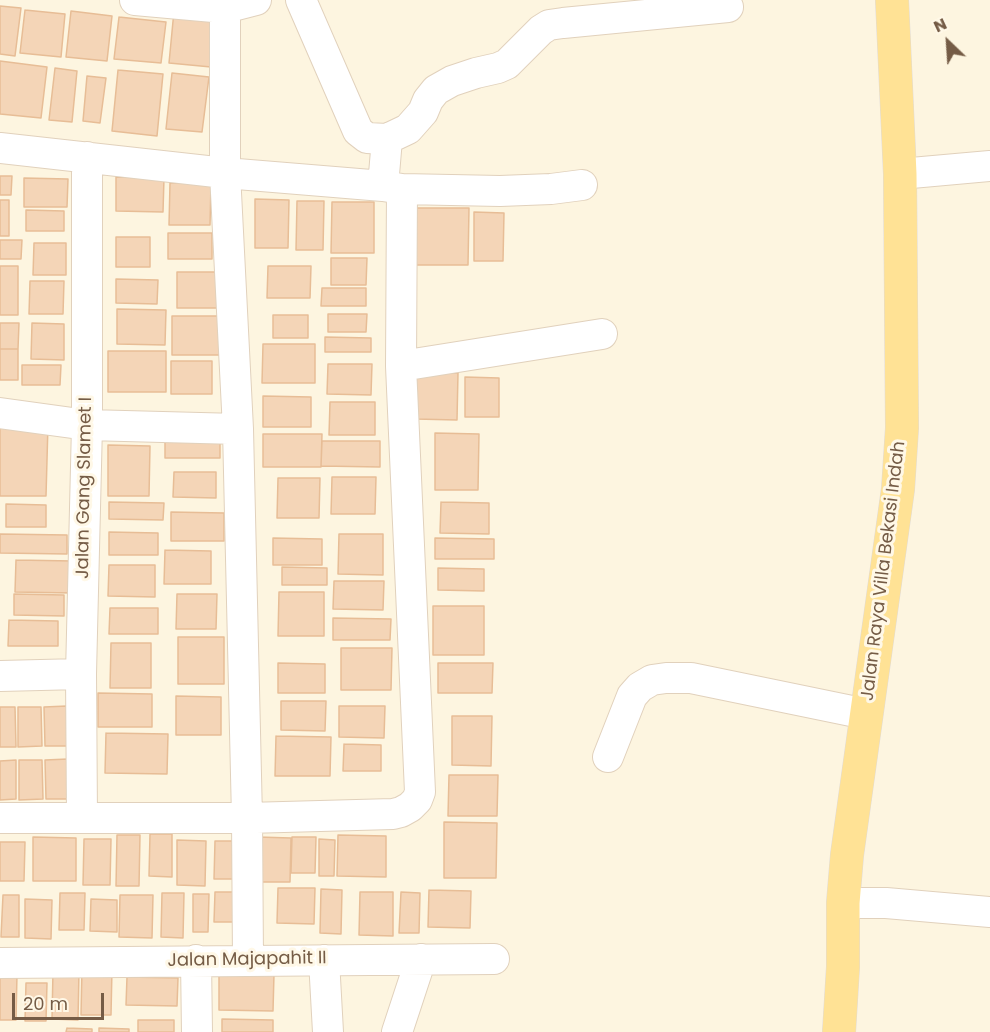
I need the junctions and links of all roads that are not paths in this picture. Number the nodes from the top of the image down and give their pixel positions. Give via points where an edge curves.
1 (135, 0) edge
2 (256, 0) edge
3 (301, 0) edge
4 (892, 0) edge
5 (224, 4) edge
6 (728, 8) dead end
7 (387, 139) junction
8 (0, 148) edge
9 (87, 158) junction
10 (990, 166) edge
11 (225, 173) junction
12 (900, 174) junction
13 (582, 185) dead end
14 (393, 188) junction
15 (602, 334) dead end
16 (401, 366) junction
17 (0, 413) edge
18 (87, 425) junction
19 (238, 429) junction
20 (81, 674) junction
21 (0, 676) edge
22 (866, 714) junction
23 (608, 757) dead end
24 (0, 818) edge
25 (82, 818) junction
26 (247, 818) junction
27 (843, 903) junction
28 (990, 912) edge
29 (421, 959) junction
30 (494, 959) dead end
31 (196, 960) junction
32 (248, 960) junction
33 (324, 960) junction
34 (0, 963) edge
35 (197, 1032) edge
36 (327, 1032) edge
37 (397, 1032) edge
38 (839, 1032) edge

1 - 5 street
2 - 5 street
3 - 7 street via 358,131 367,138
4 - 12 main road, Jalan Raya Villa Bekasi Indah
5 - 11 street
6 - 7 street via 549,25 507,64 436,90 408,129
7 - 14 street
8 - 9 street
9 - 11 street
9 - 18 street, Jalan Gang Slamet I
10 - 12 street
11 - 14 street
11 - 19 street
12 - 22 main road, Jalan Raya Villa Bekasi Indah via 902,428 898,489
13 - 14 street via 500,191
14 - 16 street
15 - 16 street
16 - 26 street via 420,792 410,807 393,814
17 - 18 street
18 - 19 street
18 - 20 street, Jalan Gang Slamet I
19 - 26 street
20 - 21 street
20 - 25 street, Jalan Gang Slamet I
22 - 23 street via 691,678 652,680 632,696
22 - 27 main road, Jalan Raya Villa Bekasi Indah
24 - 25 street
25 - 26 street
26 - 32 street
27 - 28 street
27 - 38 main road, Jalan Raya Villa Bekasi Indah
29 - 30 street, Jalan Majapahit II
29 - 33 street, Jalan Majapahit II
29 - 37 street
31 - 32 street, Jalan Majapahit II
31 - 34 street, Jalan Majapahit II
31 - 35 street
32 - 33 street, Jalan Majapahit II
33 - 36 street

